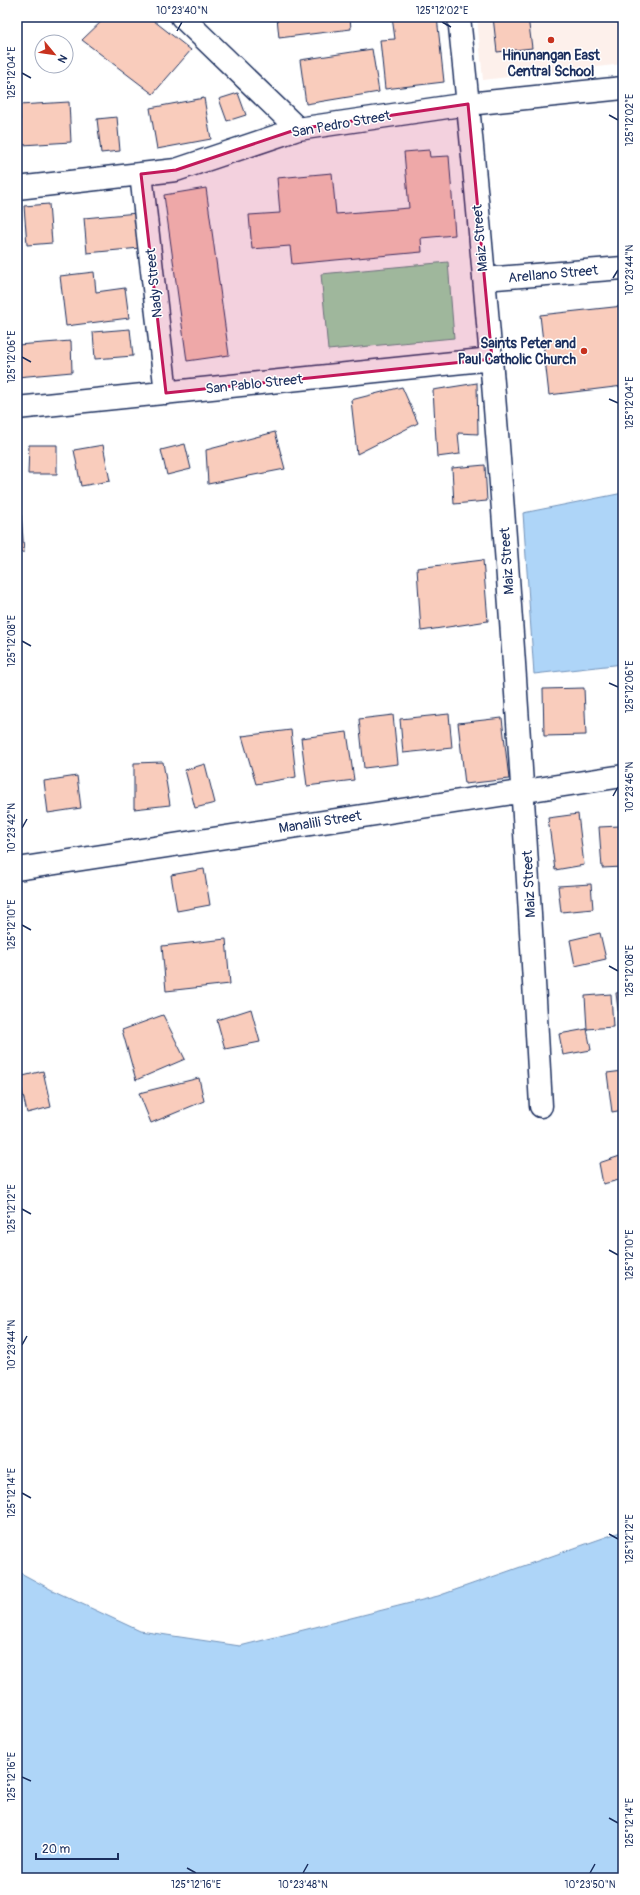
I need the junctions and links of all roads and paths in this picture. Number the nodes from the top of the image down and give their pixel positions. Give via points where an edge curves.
1 (182, 17) edge
2 (459, 17) edge
3 (623, 88) edge
4 (468, 104) junction
5 (298, 129) junction
6 (141, 174) junction
7 (17, 188) edge
8 (623, 268) edge
9 (484, 279) junction
10 (492, 359) junction
11 (166, 392) junction
12 (17, 408) edge
13 (623, 776) edge
14 (524, 790) junction
15 (17, 869) edge
16 (541, 1106) dead end

1 - 5 street
2 - 4 street, Maiz Street
3 - 4 street, San Pedro Street
4 - 5 street, San Pedro Street
4 - 9 street, Maiz Street
5 - 6 street, San Pedro Street via 176,170
6 - 7 street, San Pedro Street
6 - 11 street, Nady Street
8 - 9 street, Arellano Street
9 - 10 street, Maiz Street
10 - 11 street, San Pablo Street
10 - 14 street, Maiz Street
11 - 12 street, San Pablo Street
13 - 14 street, Manalili Street
14 - 15 street, Manalili Street
14 - 16 street, Maiz Street

